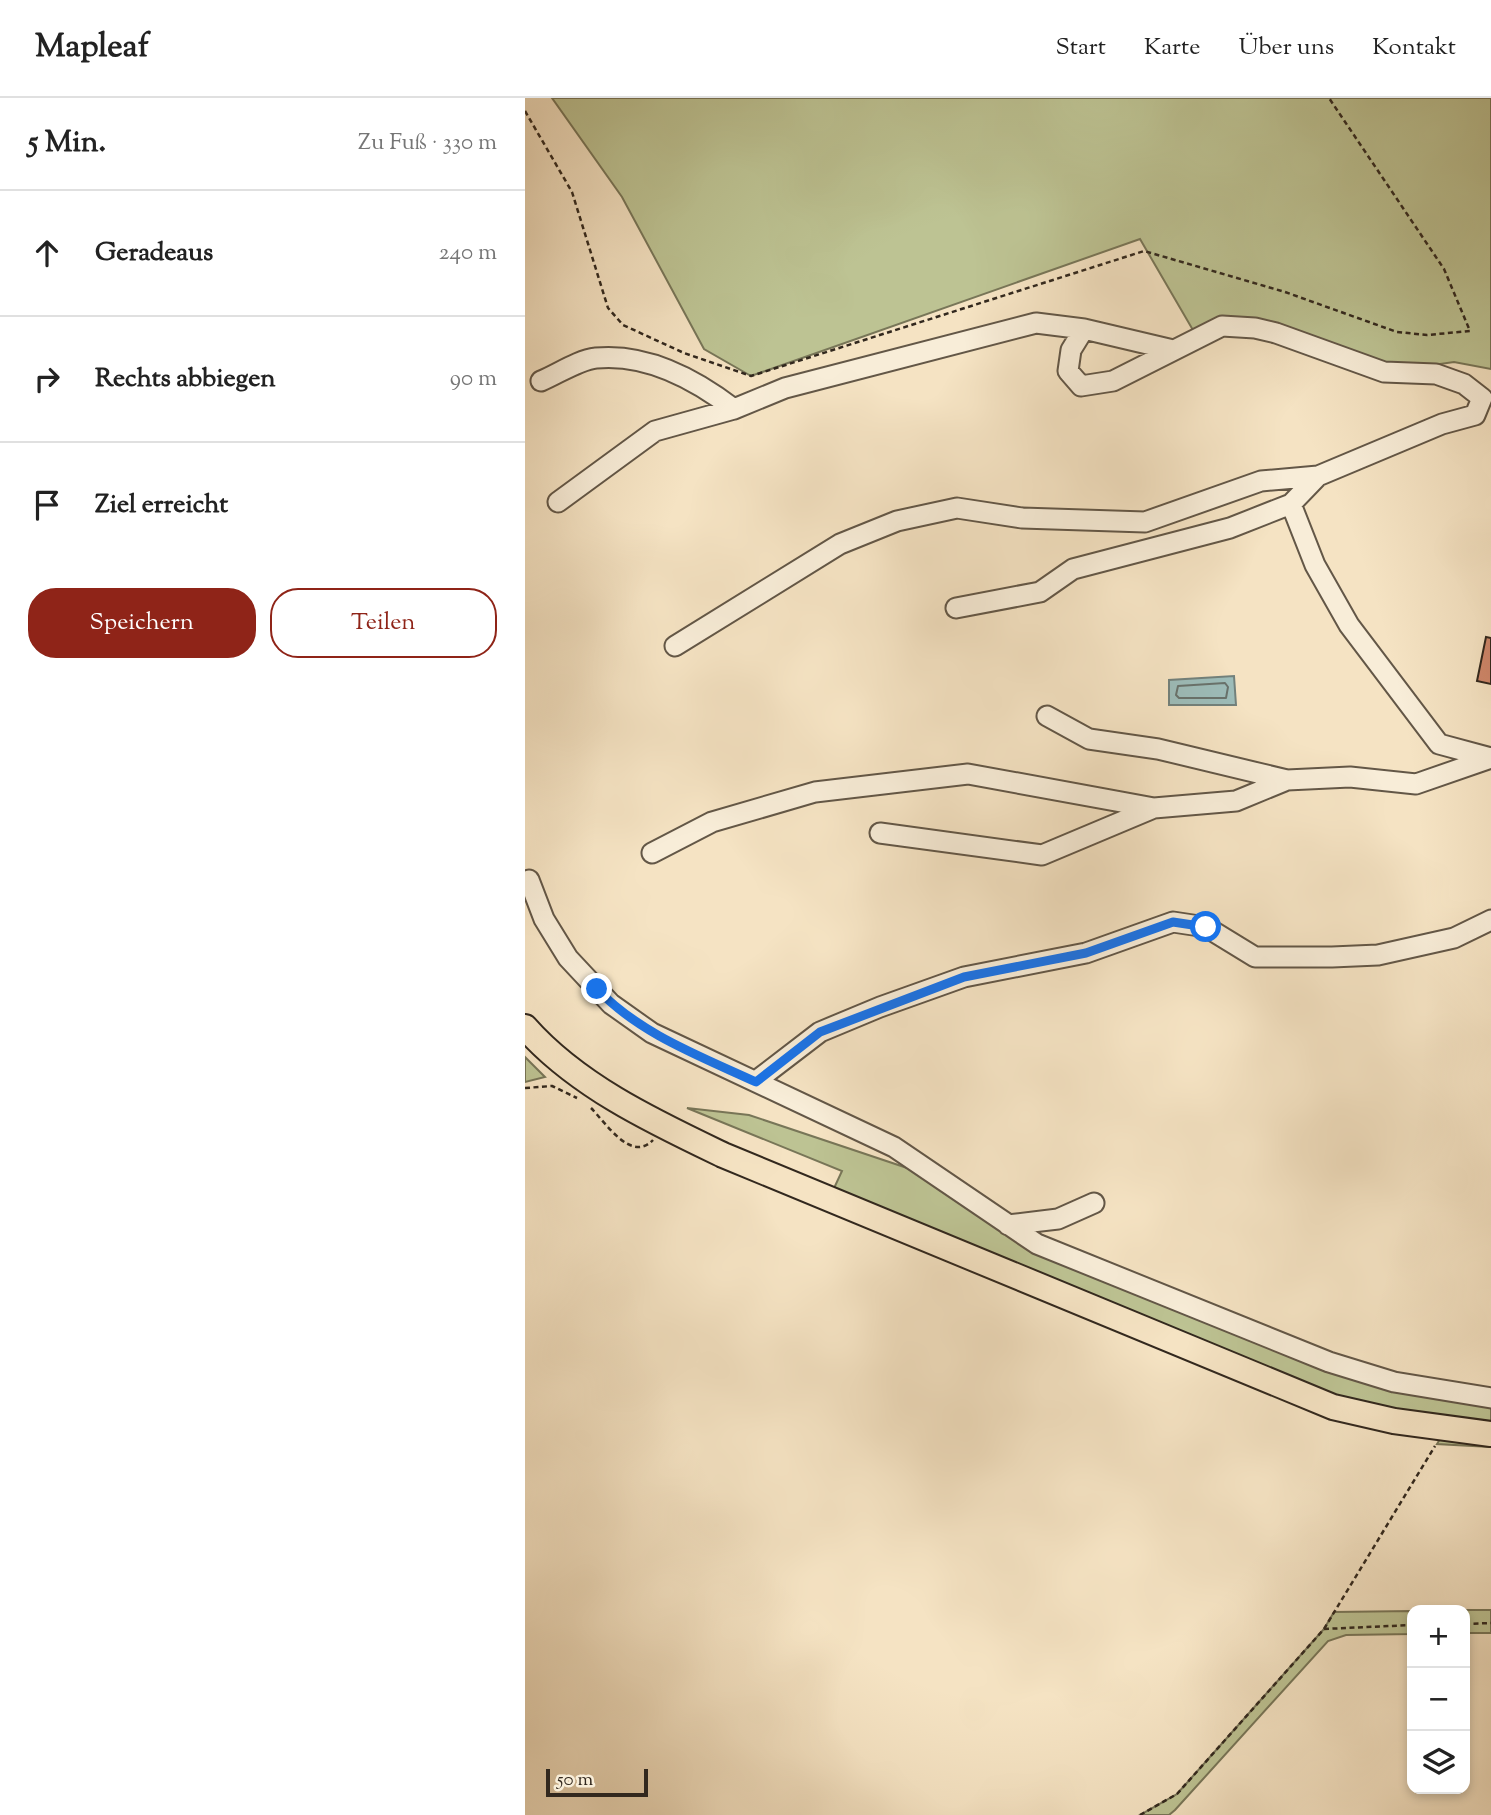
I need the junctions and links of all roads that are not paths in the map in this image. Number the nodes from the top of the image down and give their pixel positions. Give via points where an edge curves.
1 (1084, 329) junction
2 (1173, 350) junction
3 (541, 380) dead end
4 (734, 409) junction
5 (1318, 476) junction
6 (558, 502) dead end
7 (1291, 504) junction
8 (956, 608) dead end
9 (675, 646) dead end
10 (1048, 716) dead end
11 (1491, 758) edge
12 (1287, 780) junction
13 (1154, 808) junction
14 (880, 833) dead end
15 (652, 853) dead end
16 (529, 880) dead end
17 (1491, 920) edge
18 (525, 1027) edge
19 (756, 1082) junction
20 (1094, 1203) dead end
21 (1008, 1225) junction
22 (1491, 1398) edge
23 (1491, 1434) edge

1 - 2 lane
1 - 2 lane via 1071,350 1068,371 1081,386 1113,382
1 - 4 lane via 1036,323 785,388
2 - 5 lane via 1222,326 1255,328 1384,372 1436,374 1464,384 1482,398 1475,415
3 - 4 lane via 593,358 635,358 700,383
4 - 6 lane via 656,430
5 - 7 lane
5 - 9 lane via 1261,481 1145,522 1022,518 957,508 897,521 840,544
7 - 8 lane via 1230,528 1073,569 1040,592
7 - 11 lane via 1315,565 1349,625 1439,744
10 - 12 lane via 1089,738 1158,749
11 - 12 lane via 1416,784 1350,777
12 - 13 lane via 1236,801
13 - 14 lane via 1042,855
13 - 15 lane via 968,774 815,792 712,822
16 - 19 lane via 544,919 568,958 611,1004 652,1034
17 - 19 lane via 1454,938 1378,955 1332,957 1255,957 1206,927 1173,922 1086,953 964,977 880,1007 820,1032
18 - 23 main road via 582,1076 640,1115 723,1156 1333,1407 1394,1421
19 - 21 lane via 894,1147
20 - 21 lane via 1058,1219
21 - 22 lane via 1037,1244 1329,1362 1394,1382

